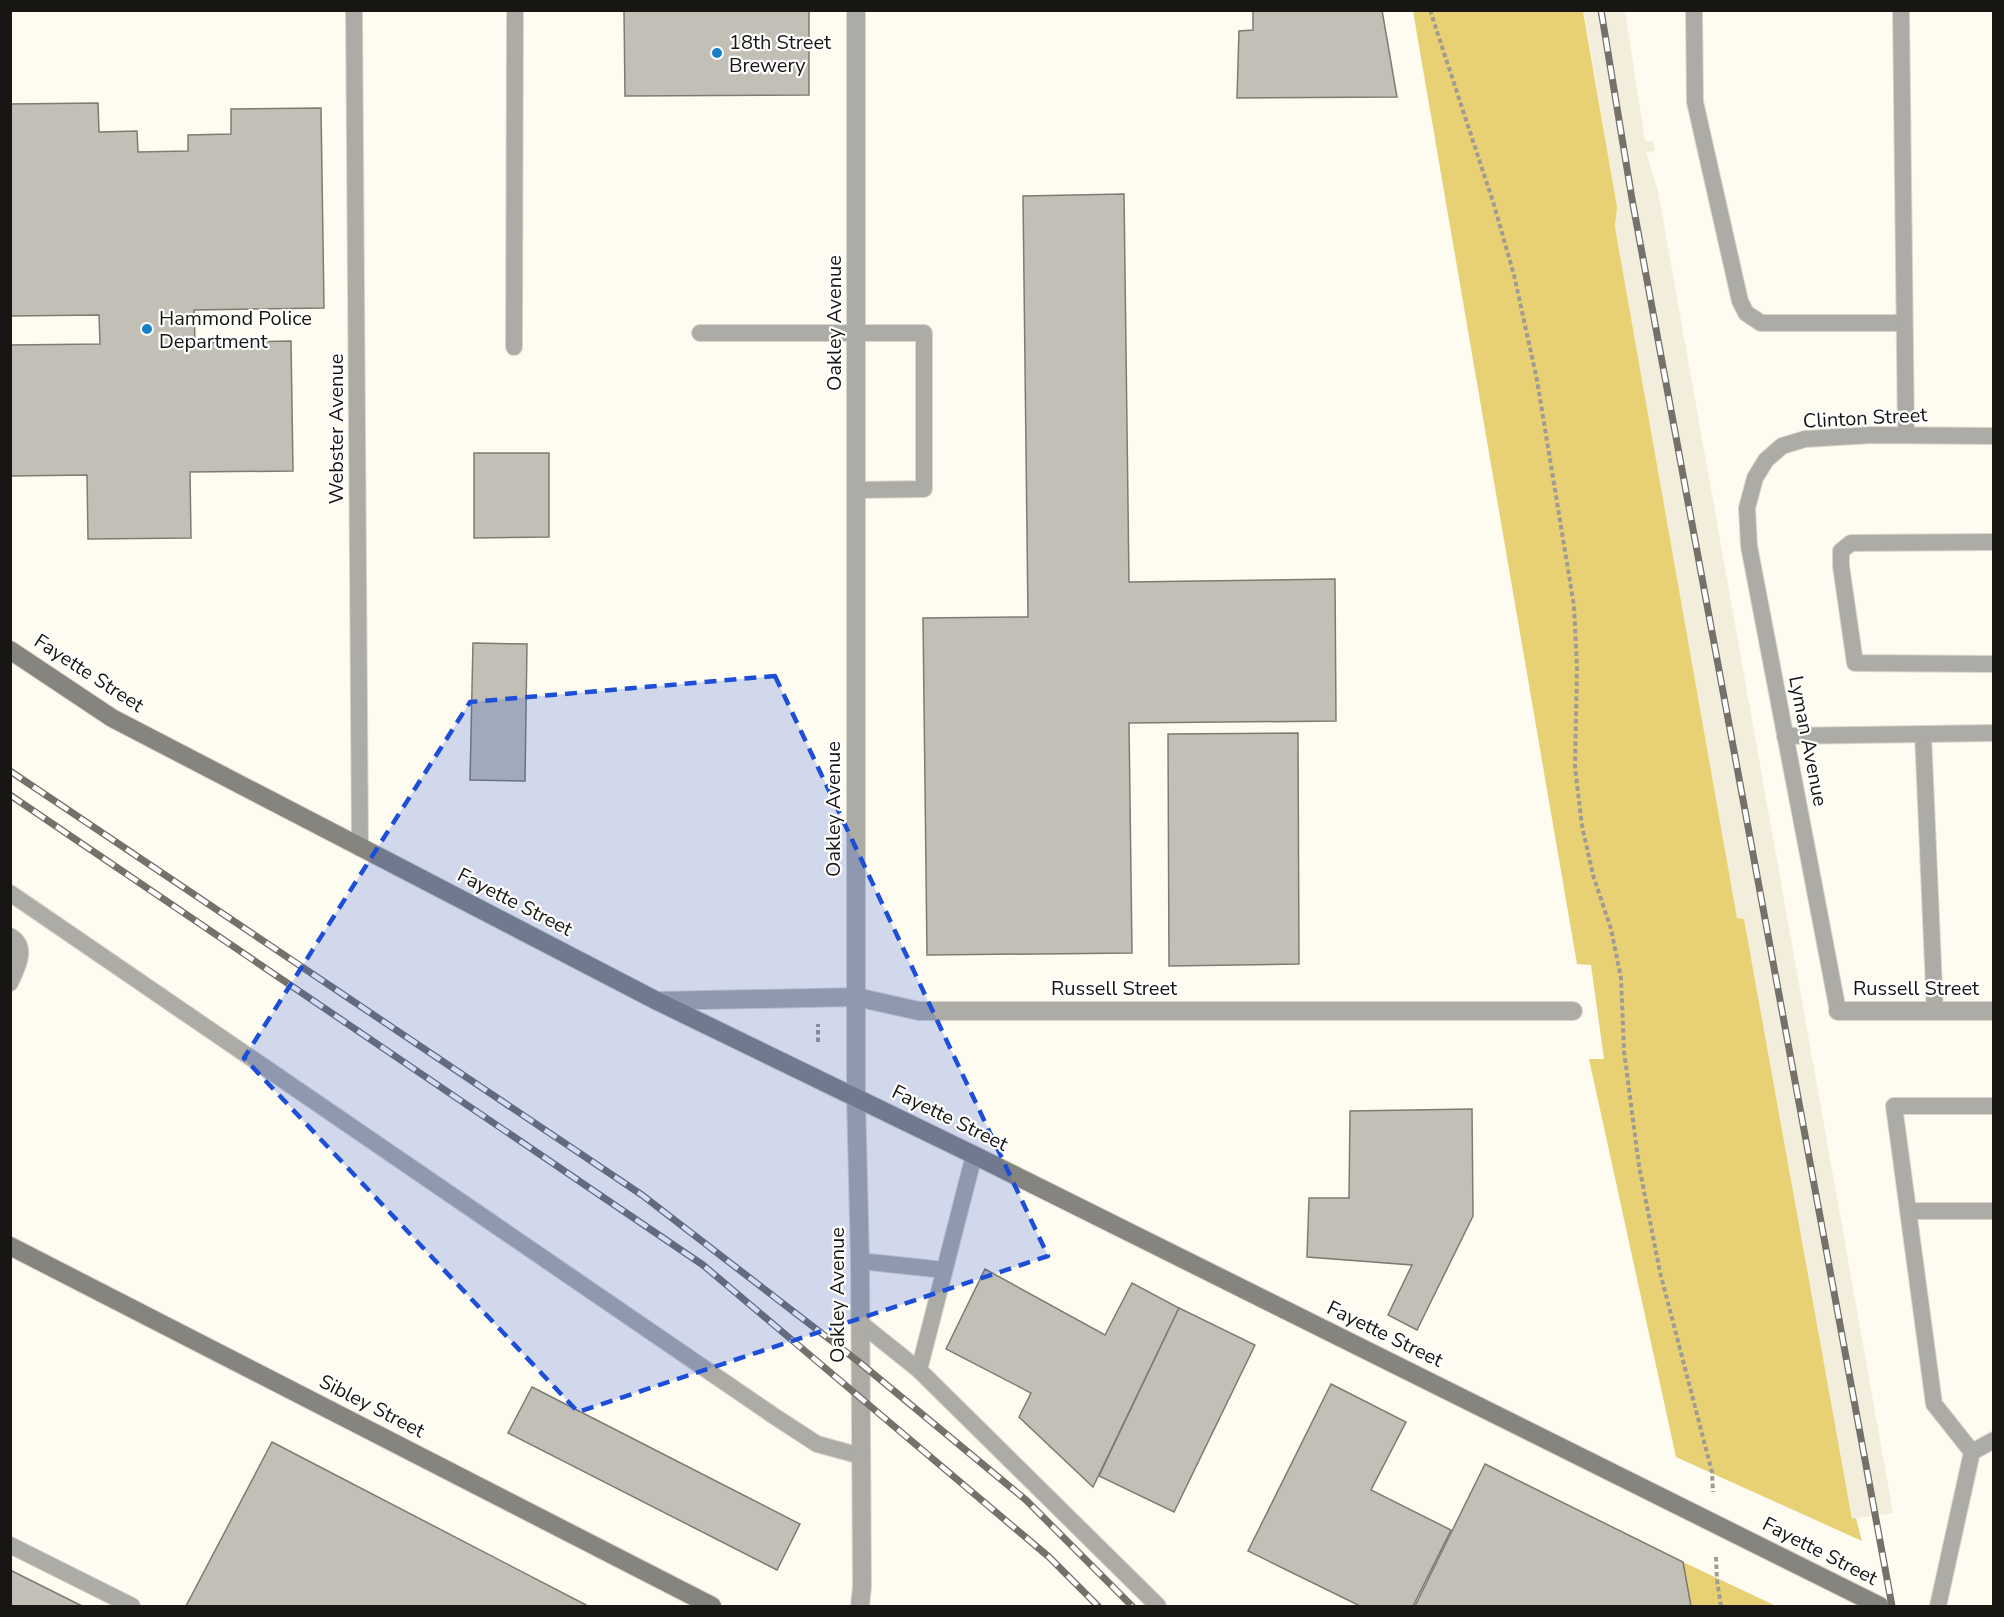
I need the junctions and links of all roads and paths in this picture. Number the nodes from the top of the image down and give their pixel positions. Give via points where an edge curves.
1 (354, 10) edge
2 (515, 10) edge
3 (856, 10) edge
4 (1430, 10) edge
5 (1694, 10) edge
6 (1901, 10) edge
7 (1904, 323) junction
8 (700, 333) dead end
9 (856, 333) junction
10 (514, 347) dead end
11 (1906, 435) junction
12 (1994, 436) edge
13 (1755, 478) joint
14 (856, 490) junction
15 (1994, 542) edge
16 (10, 650) edge
17 (1994, 664) edge
18 (1994, 733) edge
19 (1923, 734) junction
20 (1785, 736) junction
21 (360, 848) junction
22 (10, 893) edge
23 (10, 936) edge
24 (10, 983) edge
25 (856, 998) junction
26 (657, 1001) junction
27 (1573, 1011) dead end
28 (1838, 1011) joint
29 (1935, 1011) junction
30 (1994, 1011) edge
31 (818, 1017) dead end
32 (818, 1042) dead end
33 (856, 1096) junction
34 (1994, 1106) edge
35 (974, 1155) junction
36 (1908, 1211) junction
37 (1994, 1211) edge
38 (10, 1246) edge
39 (860, 1261) junction
40 (944, 1270) junction
41 (859, 1322) junction
42 (919, 1370) junction
43 (1994, 1440) edge
44 (1972, 1452) junction
45 (861, 1455) junction
46 (1712, 1472) dead end
47 (10, 1545) edge
48 (1717, 1580) dead end
49 (132, 1606) edge
50 (712, 1606) edge
51 (860, 1606) edge
52 (1158, 1606) edge
53 (1721, 1606) edge
54 (1880, 1606) edge
55 (1938, 1606) edge

1 - 21 lane, Webster Avenue
2 - 10 lane
3 - 9 street, Oakley Avenue
4 - 46 path via 1514,275 1537,380 1574,606 1575,767 1582,826 1621,978 1624,1051 1638,1166 1660,1272
5 - 7 lane via 1695,102 1740,301 1746,313 1761,323
6 - 7 lane
7 - 11 lane
8 - 9 lane
9 - 14 street, Oakley Avenue
9 - 14 lane via 924,333 924,489
11 - 12 lane, Clinton Street
11 - 13 lane, Clinton Street via 1805,439 1782,446 1766,460
13 - 20 lane, Lyman Avenue via 1746,508 1749,546
14 - 25 street, Oakley Avenue
15 - 17 lane via 1851,543 1841,551 1840,566 1855,663
16 - 21 street, Fayette Street via 112,718
18 - 19 lane
19 - 20 lane
19 - 29 lane
20 - 28 lane, Lyman Avenue
21 - 26 street, Fayette Street
22 - 45 lane via 774,1416 817,1444
23 - 24 lane via 20,948 20,961
25 - 26 street, Russell Street
25 - 27 street, Russell Street via 919,1011
25 - 33 street, Oakley Avenue
26 - 33 street, Fayette Street
28 - 29 street, Russell Street
29 - 30 street, Russell Street
31 - 32 path
33 - 35 street, Fayette Street
33 - 39 street, Oakley Avenue
34 - 36 lane via 1894,1106
35 - 40 lane
35 - 54 street, Fayette Street
36 - 37 lane
36 - 44 lane via 1934,1404
38 - 50 street, Sibley Street
39 - 40 lane
39 - 41 street, Oakley Avenue
40 - 42 lane
41 - 42 lane
41 - 45 street, Oakley Avenue
42 - 52 lane
43 - 44 lane
44 - 55 lane
45 - 51 street, Oakley Avenue
47 - 49 lane
48 - 53 path

